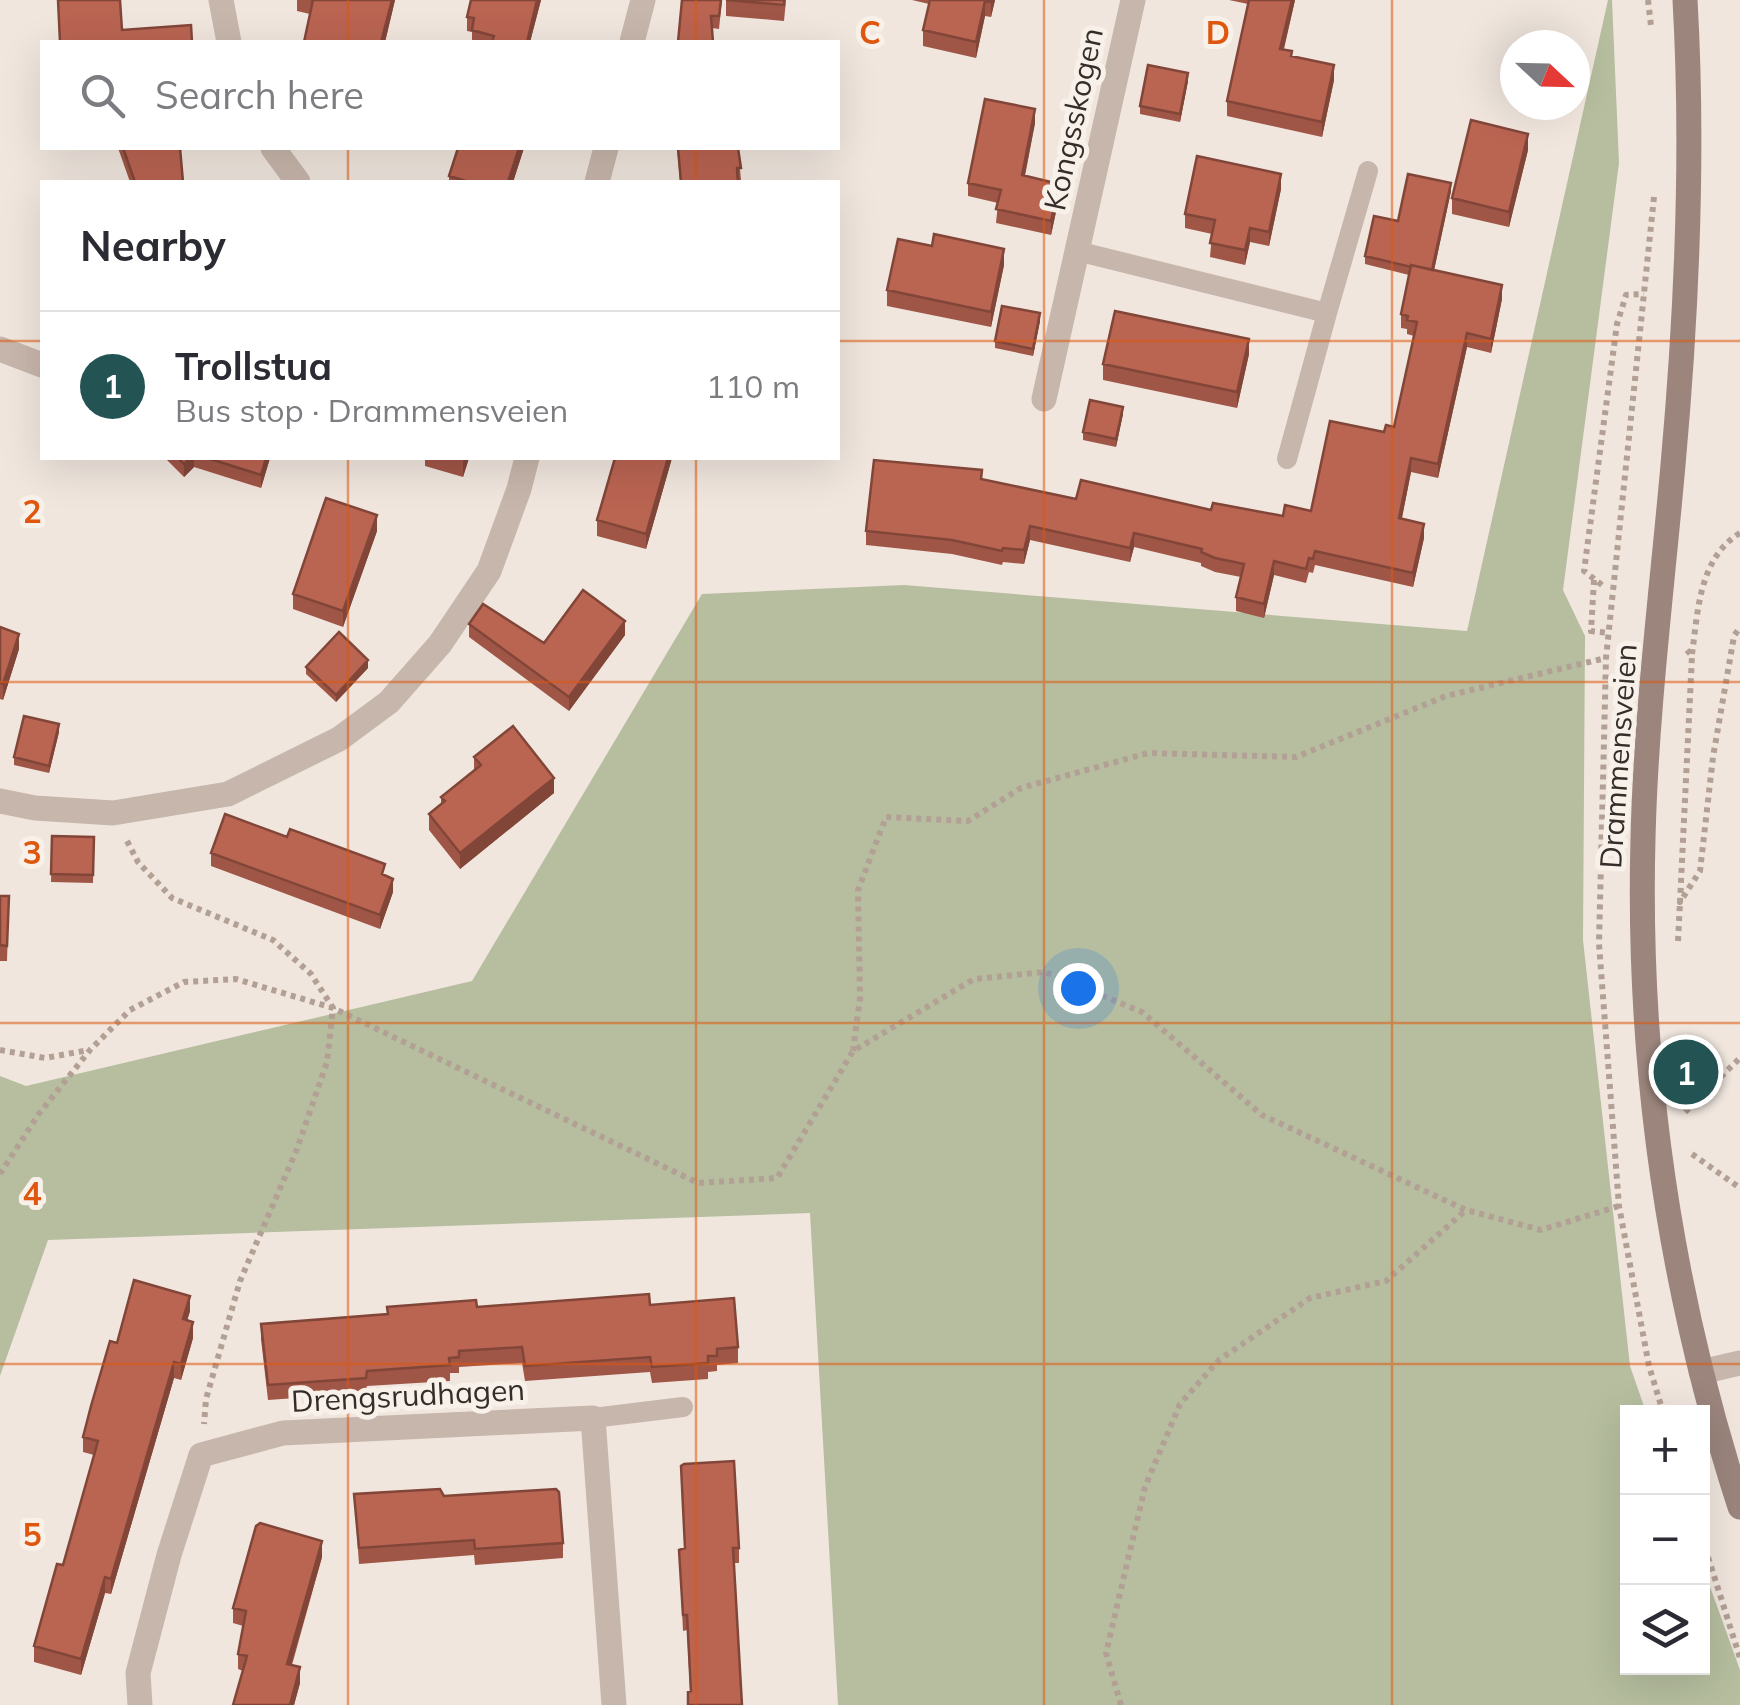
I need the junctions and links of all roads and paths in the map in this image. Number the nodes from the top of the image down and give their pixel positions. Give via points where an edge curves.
1 (220, 0) edge
2 (643, 0) edge
3 (1133, 0) edge
4 (1648, 0) edge
5 (1685, 0) edge
6 (1653, 35) dead end
7 (230, 40) edge
8 (633, 40) edge
9 (275, 150) edge
10 (605, 150) edge
11 (1368, 171) dead end
12 (297, 180) edge
13 (598, 180) edge
14 (1655, 181) dead end
15 (1078, 251) junction
16 (1644, 294) junction
17 (1326, 313) junction
18 (0, 350) edge
19 (40, 364) edge
20 (1044, 399) dead end
21 (1288, 459) dead end
22 (527, 460) edge
23 (1740, 533) edge
24 (1594, 578) junction
25 (1602, 585) dead end
26 (1740, 627) edge
27 (1609, 633) junction
28 (1685, 648) dead end
29 (1692, 656) junction
30 (1606, 658) junction
31 (0, 801) edge
32 (113, 813) junction
33 (1680, 902) junction
34 (1678, 941) dead end
35 (333, 1008) junction
36 (0, 1050) edge
37 (90, 1050) junction
38 (853, 1050) junction
39 (1740, 1058) edge
40 (1656, 1132) junction
41 (0, 1174) edge
42 (1740, 1188) edge
43 (1619, 1206) junction
44 (1466, 1210) junction
45 (1740, 1363) edge
46 (1701, 1372) junction
47 (1662, 1405) edge
48 (683, 1406) dead end
49 (593, 1418) junction
50 (201, 1455) junction
51 (1740, 1507) edge
52 (1710, 1563) edge
53 (1740, 1658) edge
54 (140, 1705) edge
55 (614, 1705) edge
56 (1121, 1705) edge

1 - 7 street
2 - 8 street
3 - 15 street, Kongsskogen
4 - 6 path
5 - 40 main road, Drammensveien via 1688,241 1642,836 1646,1037
9 - 12 street
10 - 13 street
11 - 17 lane
14 - 16 path
15 - 17 lane, Kongsskogen
15 - 20 street, Kongsskogen
16 - 24 path via 1626,295 1617,324 1584,571
16 - 27 path
17 - 21 lane
18 - 19 street
22 - 32 street via 489,571 440,644 388,702 339,740 228,794
23 - 29 path via 1712,559
24 - 25 path
24 - 27 path via 1591,631
26 - 33 path via 1713,757 1700,871
27 - 30 path
28 - 29 path
29 - 33 path
30 - 38 path via 1446,696 1296,757 1148,752 1021,788 968,821 886,817 858,890 860,998
30 - 43 path via 1600,944
31 - 32 street
32 - 35 path via 138,862 172,898 273,940 311,974
33 - 34 path
35 - 37 path via 236,979 184,982 130,1010
35 - 38 path via 698,1183 777,1178
35 - 50 path via 327,1062 240,1281 206,1399
36 - 37 path via 46,1058
37 - 41 path
38 - 44 path via 974,979 1045,972 1142,1012 1262,1115
39 - 40 path via 1696,1105
40 - 42 path
40 - 46 main road, Drammensveien
43 - 44 path via 1542,1230
43 - 47 path
44 - 56 path via 1386,1281 1310,1298 1219,1360 1180,1404 1145,1487 1106,1653
45 - 46 street
46 - 51 main road, Drammensveien
48 - 49 lane
49 - 50 street, Drengsrudhagen via 283,1433
49 - 55 street
50 - 54 street via 138,1673
52 - 53 path

